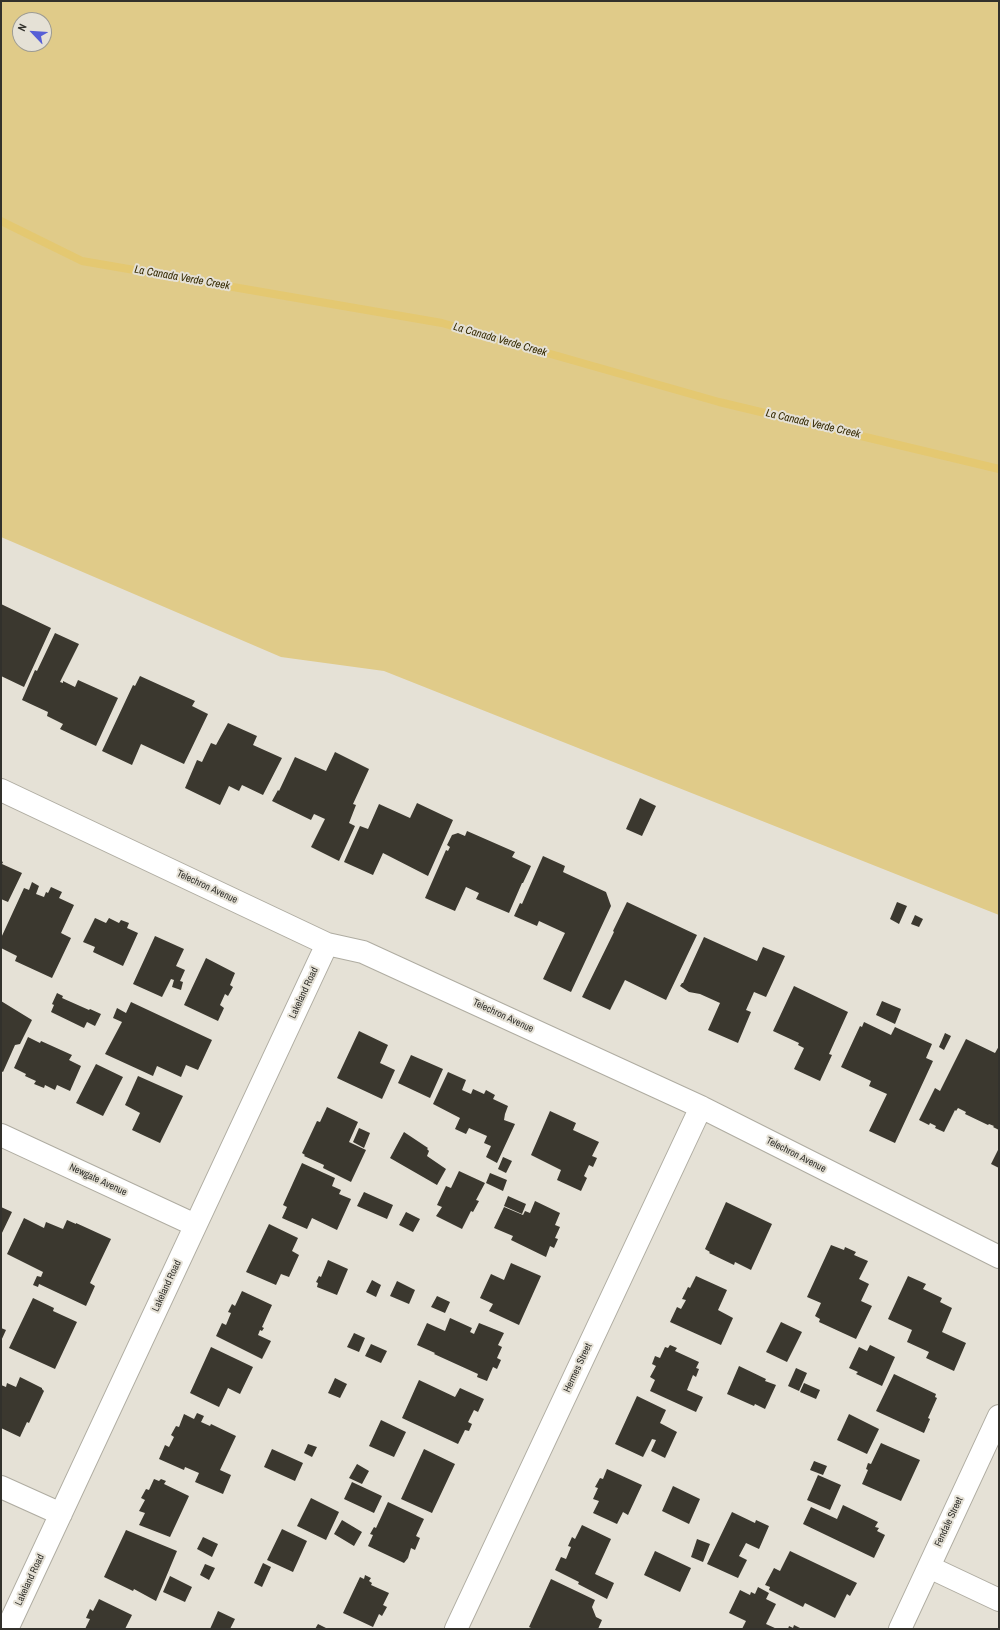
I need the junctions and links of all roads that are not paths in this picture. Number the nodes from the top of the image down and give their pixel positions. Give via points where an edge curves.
1 (1, 790) edge
2 (326, 944) junction
3 (700, 1107) junction
4 (1, 1135) edge
5 (195, 1225) junction
6 (999, 1257) edge
7 (999, 1416) edge
8 (1, 1487) edge
9 (60, 1514) junction
10 (929, 1567) junction
11 (999, 1600) edge
12 (7, 1629) edge
13 (456, 1629) edge
14 (900, 1629) edge

1 - 2 street, Telechron Avenue
2 - 3 street, Telechron Avenue via 363,952
2 - 5 street, Lakeland Road
3 - 6 street, Telechron Avenue
3 - 13 street, Hermes Street
4 - 5 street, Newgate Avenue
5 - 9 street, Lakeland Road
7 - 10 street, Fendale Street
8 - 9 street
9 - 12 street, Lakeland Road
10 - 11 street
10 - 14 street, Fendale Street

